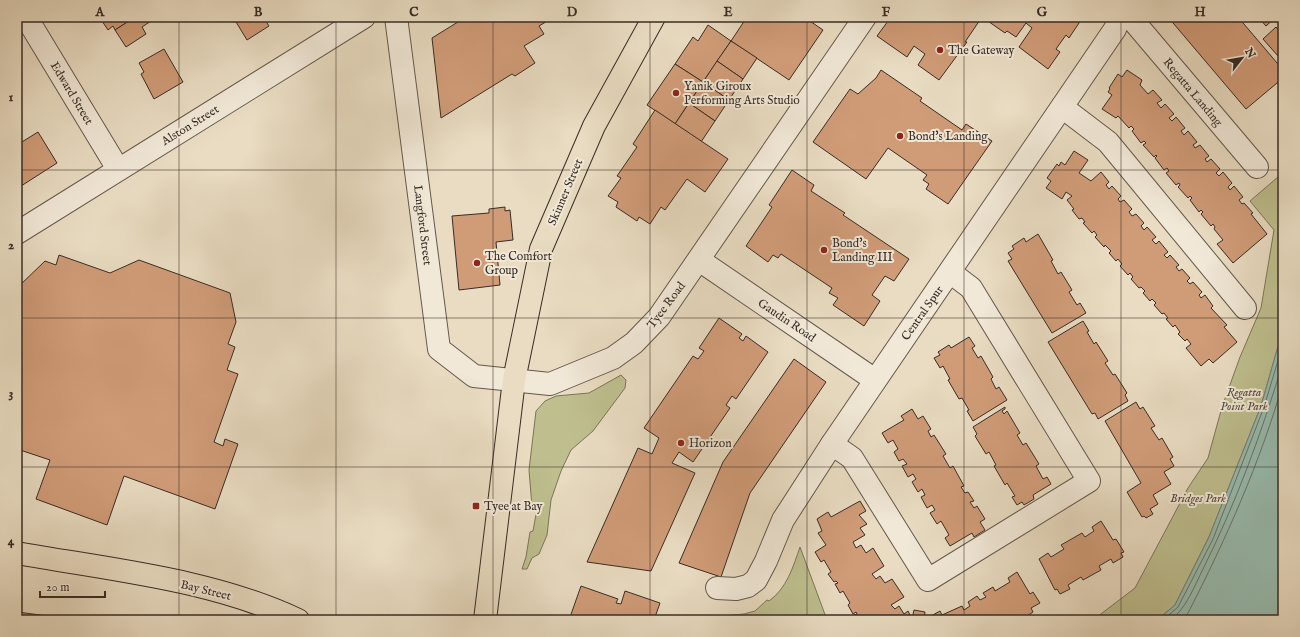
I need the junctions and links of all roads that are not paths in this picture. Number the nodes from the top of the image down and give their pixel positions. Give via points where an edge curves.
1 (26, 17) edge
2 (364, 17) edge
3 (396, 17) edge
4 (654, 17) edge
5 (865, 17) edge
6 (1120, 17) edge
7 (1130, 17) edge
8 (1062, 107) junction
9 (1257, 167) dead end
10 (118, 169) junction
11 (17, 233) edge
12 (699, 260) junction
13 (950, 272) junction
14 (1245, 308) dead end
15 (514, 380) junction
16 (875, 380) junction
17 (832, 444) junction
18 (17, 553) edge
19 (490, 585) junction
20 (717, 588) dead end
21 (298, 620) edge
22 (473, 620) edge
23 (485, 620) edge

1 - 10 street, Edward Street
2 - 10 street, Alston Street
3 - 15 street, Langford Street via 439,349 474,376
4 - 15 main road, Skinner Street via 594,126 541,249
5 - 12 street, Tyee Road
6 - 8 street, Central Spur via 1115,29
7 - 9 street, Regatta Landing
8 - 13 street, Central Spur
8 - 14 street via 1108,142
10 - 11 street, Alston Street
12 - 15 street, Tyee Road via 659,317 634,343 612,358 550,384
12 - 16 street, Gaudin Road
13 - 16 street, Central Spur
13 - 17 street via 971,288 1089,481 928,580 852,458
15 - 19 main road
16 - 17 street, Central Spur
17 - 20 street, Central Spur via 783,520 756,580 748,586 736,589
18 - 21 main road, Bay Street via 213,590 274,609
19 - 22 main road
19 - 23 main road

